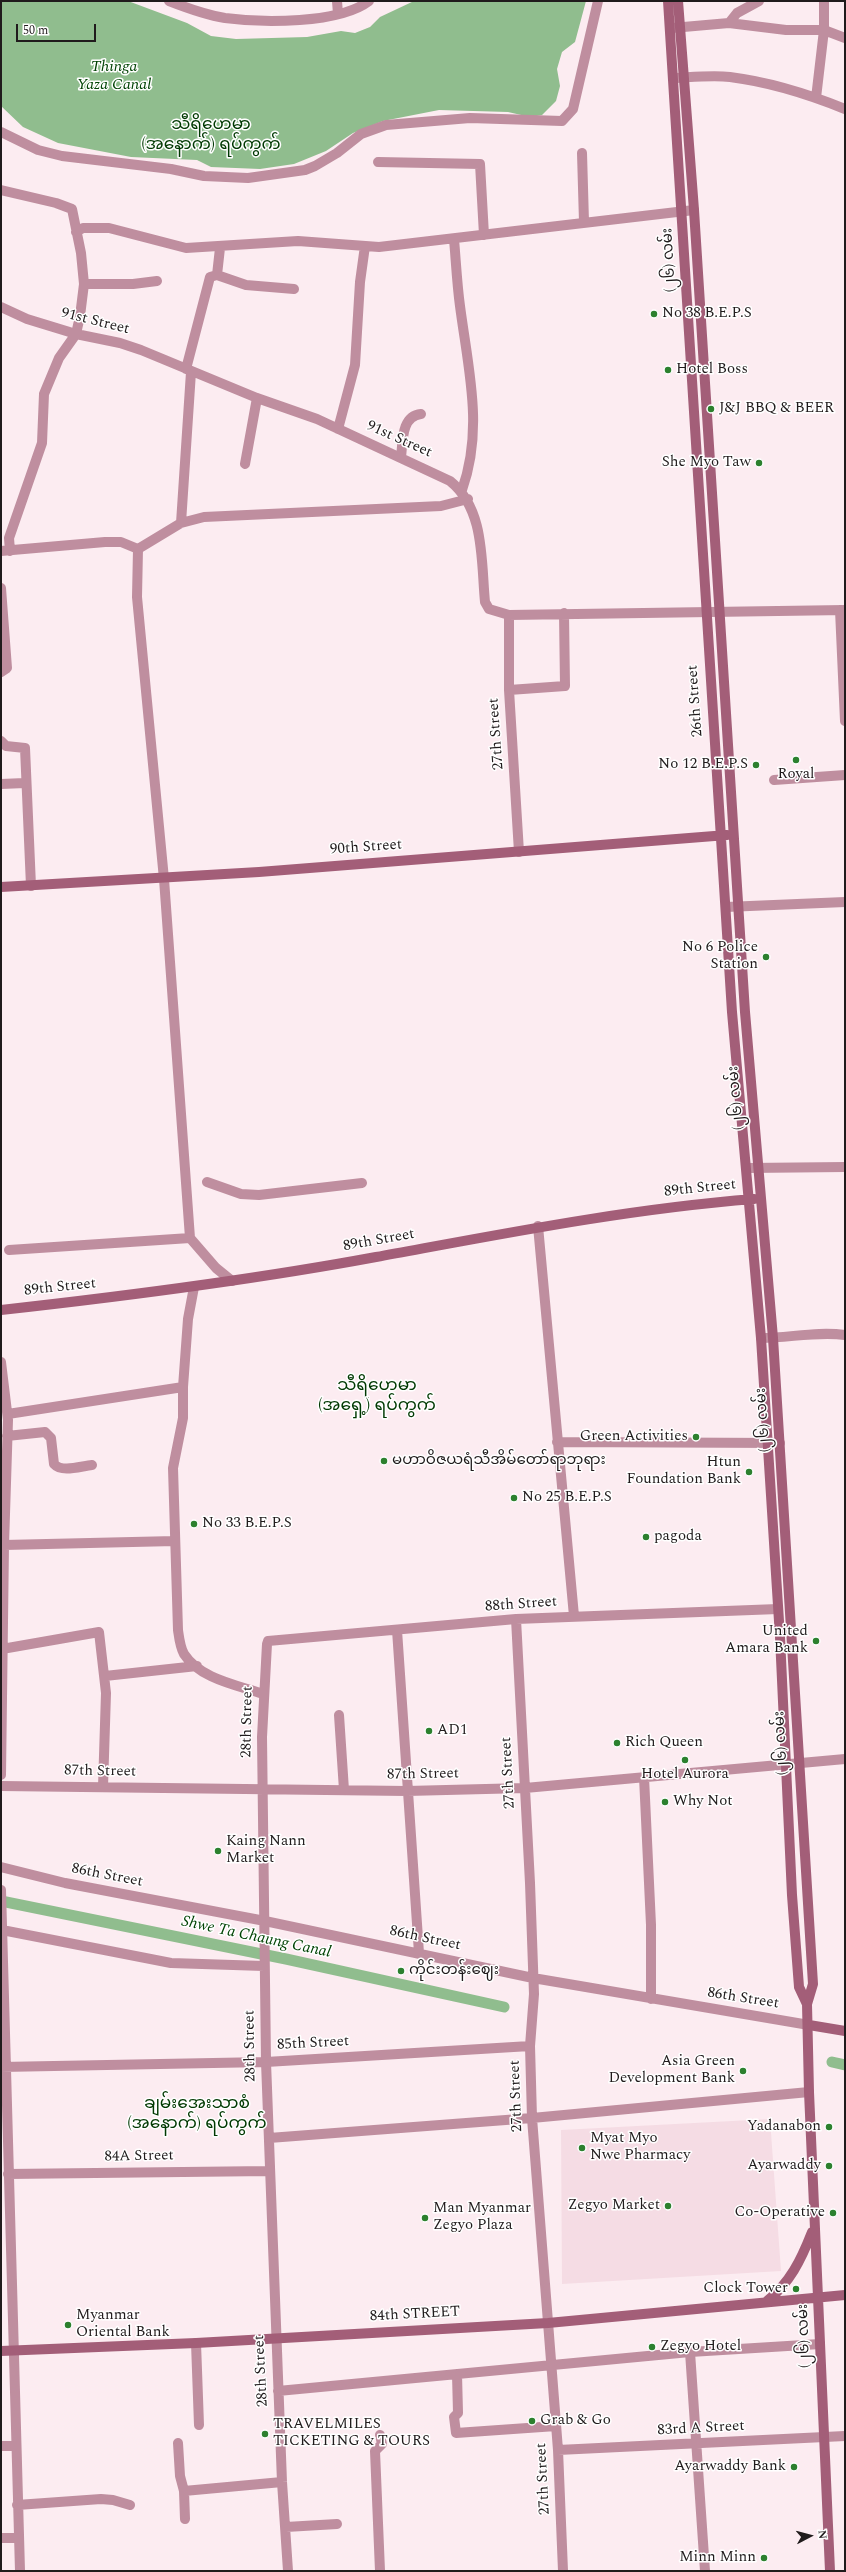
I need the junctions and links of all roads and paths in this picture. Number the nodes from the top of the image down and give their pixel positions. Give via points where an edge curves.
1 (169, 1) edge
2 (337, 1) edge
3 (369, 1) edge
4 (598, 1) edge
5 (668, 1) edge
6 (678, 1) edge
7 (760, 1) edge
8 (824, 1) edge
9 (338, 14) junction
10 (729, 22) junction
11 (680, 28) junction
12 (670, 29) junction
13 (824, 30) junction
14 (845, 38) edge
15 (673, 78) junction
16 (685, 78) junction
17 (816, 98) junction
18 (845, 109) edge
19 (1, 132) edge
20 (582, 153) dead end
21 (378, 162) dead end
22 (1, 190) edge
23 (694, 210) junction
24 (683, 211) junction
25 (584, 222) junction
26 (76, 232) junction
27 (484, 235) junction
28 (454, 239) junction
29 (365, 246) junction
30 (220, 248) junction
31 (217, 275) junction
32 (157, 281) dead end
33 (84, 284) junction
34 (294, 289) dead end
35 (1, 307) edge
36 (76, 334) junction
37 (189, 370) junction
38 (704, 383) junction
39 (693, 384) junction
40 (257, 398) junction
41 (420, 414) dead end
42 (338, 428) junction
43 (401, 457) junction
44 (245, 464) dead end
45 (462, 490) junction
46 (468, 499) junction
47 (181, 523) junction
48 (138, 549) junction
49 (5, 551) edge
50 (1, 588) edge
51 (842, 610) edge
52 (564, 613) junction
53 (706, 613) junction
54 (718, 613) junction
55 (509, 615) junction
56 (1, 672) edge
57 (509, 690) junction
58 (845, 721) edge
59 (1, 741) edge
60 (845, 775) edge
61 (774, 780) dead end
62 (26, 783) junction
63 (1, 784) edge
64 (733, 834) junction
65 (720, 836) junction
66 (519, 852) junction
67 (164, 879) junction
68 (31, 886) junction
69 (1, 887) edge
70 (845, 902) edge
71 (726, 907) junction
72 (739, 907) junction
73 (732, 1012) junction
74 (745, 1012) junction
75 (845, 1167) edge
76 (747, 1168) junction
77 (758, 1169) junction
78 (207, 1182) dead end
79 (362, 1183) dead end
80 (762, 1198) junction
81 (749, 1199) junction
82 (538, 1226) junction
83 (190, 1238) junction
84 (9, 1250) dead end
85 (232, 1281) junction
86 (194, 1287) junction
87 (1, 1310) edge
88 (845, 1335) edge
89 (761, 1338) junction
90 (774, 1338) junction
91 (1, 1362) edge
92 (183, 1387) junction
93 (6, 1418) edge
94 (7, 1436) junction
95 (557, 1442) junction
96 (780, 1443) junction
97 (768, 1444) junction
98 (92, 1465) dead end
99 (3, 1483) edge
100 (175, 1541) junction
101 (4, 1545) junction
102 (778, 1609) junction
103 (574, 1616) junction
104 (516, 1619) junction
105 (2, 1624) edge
106 (397, 1630) junction
107 (268, 1641) joint
108 (2, 1649) edge
109 (197, 1666) junction
110 (105, 1676) junction
111 (263, 1694) junction
112 (339, 1715) dead end
113 (845, 1759) edge
114 (798, 1764) junction
115 (785, 1765) junction
116 (1, 1775) edge
117 (644, 1778) junction
118 (1, 1786) edge
119 (102, 1787) junction
120 (525, 1788) junction
121 (262, 1790) junction
122 (344, 1790) junction
123 (407, 1791) junction
124 (1, 1868) edge
125 (1, 1890) edge
126 (1, 1907) edge
127 (265, 1921) junction
128 (2, 1930) edge
129 (418, 1953) junction
130 (264, 1966) junction
131 (533, 1978) junction
132 (651, 1999) junction
133 (807, 2004) junction
134 (809, 2025) junction
135 (845, 2031) edge
136 (530, 2046) junction
137 (266, 2062) junction
138 (3, 2067) edge
139 (809, 2092) junction
140 (532, 2118) junction
141 (269, 2138) junction
142 (270, 2171) junction
143 (8, 2174) junction
144 (813, 2230) junction
145 (845, 2295) edge
146 (819, 2297) junction
147 (766, 2302) junction
148 (548, 2322) junction
149 (276, 2338) junction
150 (196, 2343) junction
151 (820, 2344) junction
152 (1, 2351) edge
153 (12, 2351) junction
154 (690, 2352) junction
155 (551, 2364) junction
156 (457, 2374) junction
157 (278, 2391) junction
158 (199, 2425) dead end
159 (556, 2426) junction
160 (380, 2434) dead end
161 (845, 2436) edge
162 (825, 2437) junction
163 (178, 2443) dead end
164 (698, 2444) junction
165 (1, 2446) edge
166 (15, 2446) junction
167 (558, 2450) junction
168 (282, 2482) junction
169 (184, 2491) junction
170 (17, 2505) junction
171 (130, 2505) dead end
172 (185, 2519) dead end
173 (337, 2524) dead end
174 (286, 2527) junction
175 (1, 2538) edge
176 (19, 2538) junction
177 (20, 2571) edge
178 (288, 2571) edge
179 (380, 2571) edge
180 (563, 2571) edge
181 (705, 2571) edge
182 (830, 2571) edge

1 - 9 street via 204,13 244,19 286,20
2 - 9 street
3 - 9 street via 358,9
4 - 19 street via 573,108 562,121 470,118 386,125 361,134 326,161 305,170 229,178 62,156 38,150
5 - 12 main road, (၂၆) လမ်း
6 - 11 main road, (၂၆) လမ်း
7 - 10 street via 737,13
8 - 13 street
10 - 11 street
10 - 13 street via 786,30
11 - 12 street
11 - 16 main road, (၂၆) လမ်း
12 - 15 main road, (၂၆) လမ်း
13 - 14 street
13 - 17 street
15 - 16 street
15 - 24 main road, (၂၆) လမ်း
16 - 17 street via 730,77
16 - 23 main road, (၂၆) လမ်း
17 - 18 street
20 - 25 street
21 - 27 street via 480,164
22 - 26 street via 67,206 74,213
23 - 24 street
23 - 38 main road, (၂၆) လမ်း
24 - 25 street
24 - 39 main road, (၂၆) လမ်း
25 - 27 street
26 - 30 street via 83,228 109,228 186,248
26 - 33 street
27 - 28 street
28 - 29 street via 399,246
28 - 45 street via 459,305 470,369 474,421 473,445
29 - 30 street via 298,241
29 - 42 street via 355,365
30 - 31 street
31 - 34 street via 246,285
31 - 37 street via 210,277
32 - 33 street via 133,284
33 - 36 street
35 - 36 street, 91st Street via 27,319
36 - 37 street, 91st Street via 120,343
36 - 49 street via 59,358 44,394 42,443
37 - 40 street, 91st Street
37 - 47 street
38 - 39 main road
38 - 54 main road, (၂၆) လမ်း
39 - 53 main road, (၂၆) လမ်း
40 - 42 street, 91st Street
40 - 44 street
41 - 43 street via 413,415 404,428
42 - 43 street, 91st Street
43 - 45 street, 91st Street via 435,472
45 - 46 street, 91st Street
46 - 47 street via 441,506 238,514 204,517
46 - 55 street, 91st Street via 477,528 487,606
47 - 48 street
48 - 49 street via 121,542 106,542
48 - 67 street via 137,597
50 - 56 street via 7,668
51 - 54 street, 91st Street
51 - 58 street
52 - 53 street, 91st Street
52 - 55 street, 91st Street
52 - 57 street via 565,686
53 - 54 street, 91st Street
53 - 65 main road, 26th Street
54 - 64 main road, 26th Street
55 - 57 street, 27th Street
57 - 66 street, 27th Street
59 - 62 street via 6,746 25,748
60 - 61 street
62 - 63 street
62 - 68 street
64 - 65 main road, 90th Street
64 - 72 main road, (၂၆) လမ်း
65 - 66 main road, 90th Street
65 - 71 main road, (၂၆) လမ်း
66 - 67 main road, 90th Street
67 - 68 main road, 90th Street
67 - 83 street
68 - 69 main road, 90th Street
70 - 72 street
71 - 72 street
71 - 73 main road, (၂၆) လမ်း
72 - 74 main road, (၂၆) လမ်း
73 - 74 main road
73 - 76 main road, (၂၆) လမ်း
74 - 77 main road, (၂၆) လမ်း
75 - 77 street, 89th Street
76 - 77 street, 89th Street
76 - 81 main road, (၂၆) လမ်း
77 - 80 main road, (၂၆) လမ်း
78 - 79 street via 241,1194 259,1195
80 - 81 main road, 89th Street
80 - 90 main road, (၂၆) လမ်း
81 - 82 main road, 89th Street
81 - 89 main road, (၂၆) လမ်း
82 - 85 main road, 89th Street
82 - 95 street
83 - 84 street
83 - 85 street via 208,1261
85 - 86 main road, 89th Street
86 - 87 main road, 89th Street
86 - 92 street via 190,1302
88 - 90 street
89 - 90 street
89 - 97 main road, (၂၆) လမ်း
90 - 96 main road, (၂၆) လမ်း
91 - 93 street
92 - 93 street
92 - 100 street via 183,1418 173,1468
93 - 94 street
94 - 98 street via 45,1432 51,1438 54,1464 57,1467 62,1469
94 - 99 street
95 - 97 street
95 - 103 street
96 - 97 street
96 - 114 main road, (၂၆) လမ်း
97 - 102 main road, (၂၆) လမ်း
99 - 101 street
100 - 101 street
100 - 109 street via 180,1645 184,1654
101 - 105 street
102 - 103 street, 88th Street
102 - 115 main road, (၂၆) လမ်း
103 - 104 street, 88th Street
104 - 106 street, 88th Street
104 - 120 street, 27th Street
105 - 108 street
106 - 107 street, 88th Street
106 - 123 street
107 - 111 street, 28th Street
108 - 110 street via 99,1632
108 - 116 street
109 - 110 street
109 - 111 street via 212,1677
110 - 119 street
111 - 121 street, 28th Street
112 - 122 street
113 - 114 street, 87th Street
114 - 115 street, 87th Street
114 - 133 main road, (၂၆) လမ်း via 813,1984
115 - 117 street, 87th Street
115 - 133 main road, (၂၆) လမ်း via 799,1987
117 - 120 street, 87th Street
117 - 132 street via 650,1903
118 - 119 street, 87th Street
119 - 121 street, 87th Street
120 - 123 street, 87th Street
120 - 131 street, 27th Street
121 - 122 street, 87th Street
121 - 127 street, 28th Street
122 - 123 street, 87th Street
123 - 129 street
124 - 127 street, 86th Street via 65,1883
125 - 126 street
126 - 128 street
127 - 129 street, 86th Street
127 - 130 street, 28th Street
128 - 130 street via 171,1962
128 - 138 street
129 - 131 street, 86th Street
130 - 137 street, 28th Street
131 - 132 street, 86th Street
131 - 136 street, 27th Street via 534,2008
132 - 134 street, 86th Street
133 - 134 main road, (၂၆) လမ်း
134 - 135 main road, 86th Street
134 - 139 main road, (၂၆) လမ်း
136 - 137 street, 85th Street
136 - 140 street, 27th Street
137 - 138 street, 85th Street
137 - 141 street, 28th Street
138 - 143 street
139 - 140 street
139 - 144 main road, (၂၆) လမ်း
140 - 141 street
140 - 148 street, 27th Street
141 - 142 street, 28th Street
142 - 143 street, 84A Street
142 - 149 street, 28th Street
143 - 153 street
144 - 146 main road, (၂၆) လမ်း
144 - 147 main road via 799,2265 776,2294
145 - 146 main road
146 - 147 main road, 84th STREET
146 - 151 main road, (၂၆) လမ်း
147 - 148 main road, 84th STREET
148 - 149 main road, 84th STREET
148 - 155 street, 27th Street
149 - 150 main road, 84th STREET
149 - 157 street, 28th Street
150 - 153 main road, 84th STREET
150 - 158 street
151 - 154 street
151 - 162 main road, (၂၆) လမ်း
152 - 153 main road
153 - 166 street
154 - 155 street
154 - 164 street
155 - 156 street
155 - 159 street, 27th Street
156 - 157 street
156 - 159 street via 458,2413 454,2417 456,2433
157 - 168 street, 28th Street
159 - 167 street, 27th Street
160 - 179 street via 382,2444 375,2451
161 - 162 street, 83rd A Street
162 - 164 street, 83rd A Street
162 - 182 main road, (၂၆) လမ်း
163 - 169 street via 180,2476
164 - 167 street, 83rd A Street
164 - 181 street
165 - 166 street
166 - 170 street
167 - 180 street, 27th Street
168 - 169 street
168 - 174 street, 28th Street
169 - 172 street
170 - 171 street via 101,2499
170 - 176 street
173 - 174 street
174 - 178 street, 28th Street
175 - 176 street
176 - 177 street

